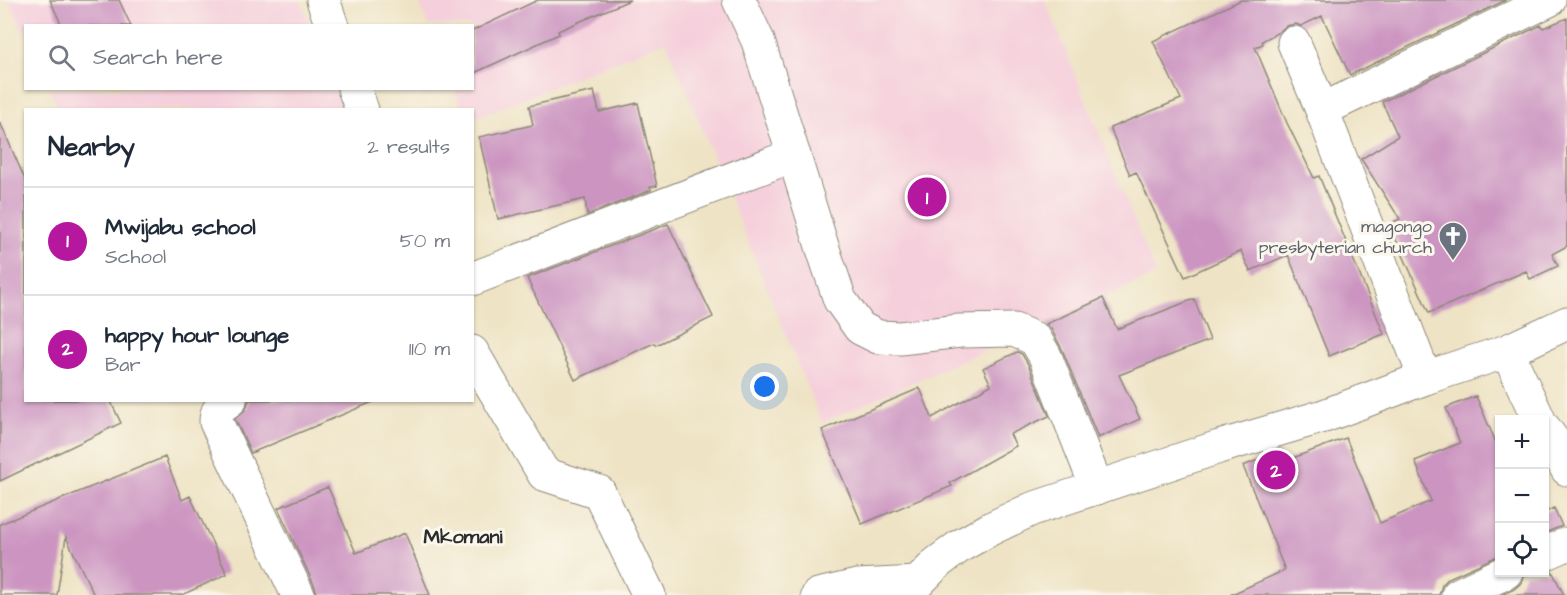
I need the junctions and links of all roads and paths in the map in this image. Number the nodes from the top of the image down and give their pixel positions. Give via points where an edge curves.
1 (323, 0) edge
2 (739, 0) edge
3 (1549, 0) edge
4 (331, 24) edge
5 (1294, 43) dead end
6 (355, 90) edge
7 (361, 108) edge
8 (1322, 110) junction
9 (794, 155) junction
10 (474, 278) edge
11 (1567, 323) edge
12 (1507, 351) junction
13 (474, 355) edge
14 (1425, 378) junction
15 (228, 402) edge
16 (1537, 415) edge
17 (1549, 434) edge
18 (1567, 469) edge
19 (1096, 488) junction
20 (1567, 544) edge
21 (1549, 553) edge
22 (1497, 577) edge
23 (912, 589) edge
24 (298, 595) edge
25 (649, 595) edge
26 (818, 595) edge
27 (1458, 595) edge

1 - 4 street
2 - 9 street via 758,41
3 - 8 street
5 - 8 street
6 - 7 street
8 - 14 street
9 - 10 street
9 - 19 street via 840,300 860,328 878,337 1014,330 1035,339
11 - 12 street
12 - 14 street
12 - 16 street
13 - 25 street via 544,474 599,492
14 - 19 street via 1324,416
15 - 24 street via 216,414 216,422
17 - 18 street
19 - 23 street via 1032,509 990,529 960,546
20 - 21 street
22 - 27 street
23 - 26 street via 857,586

